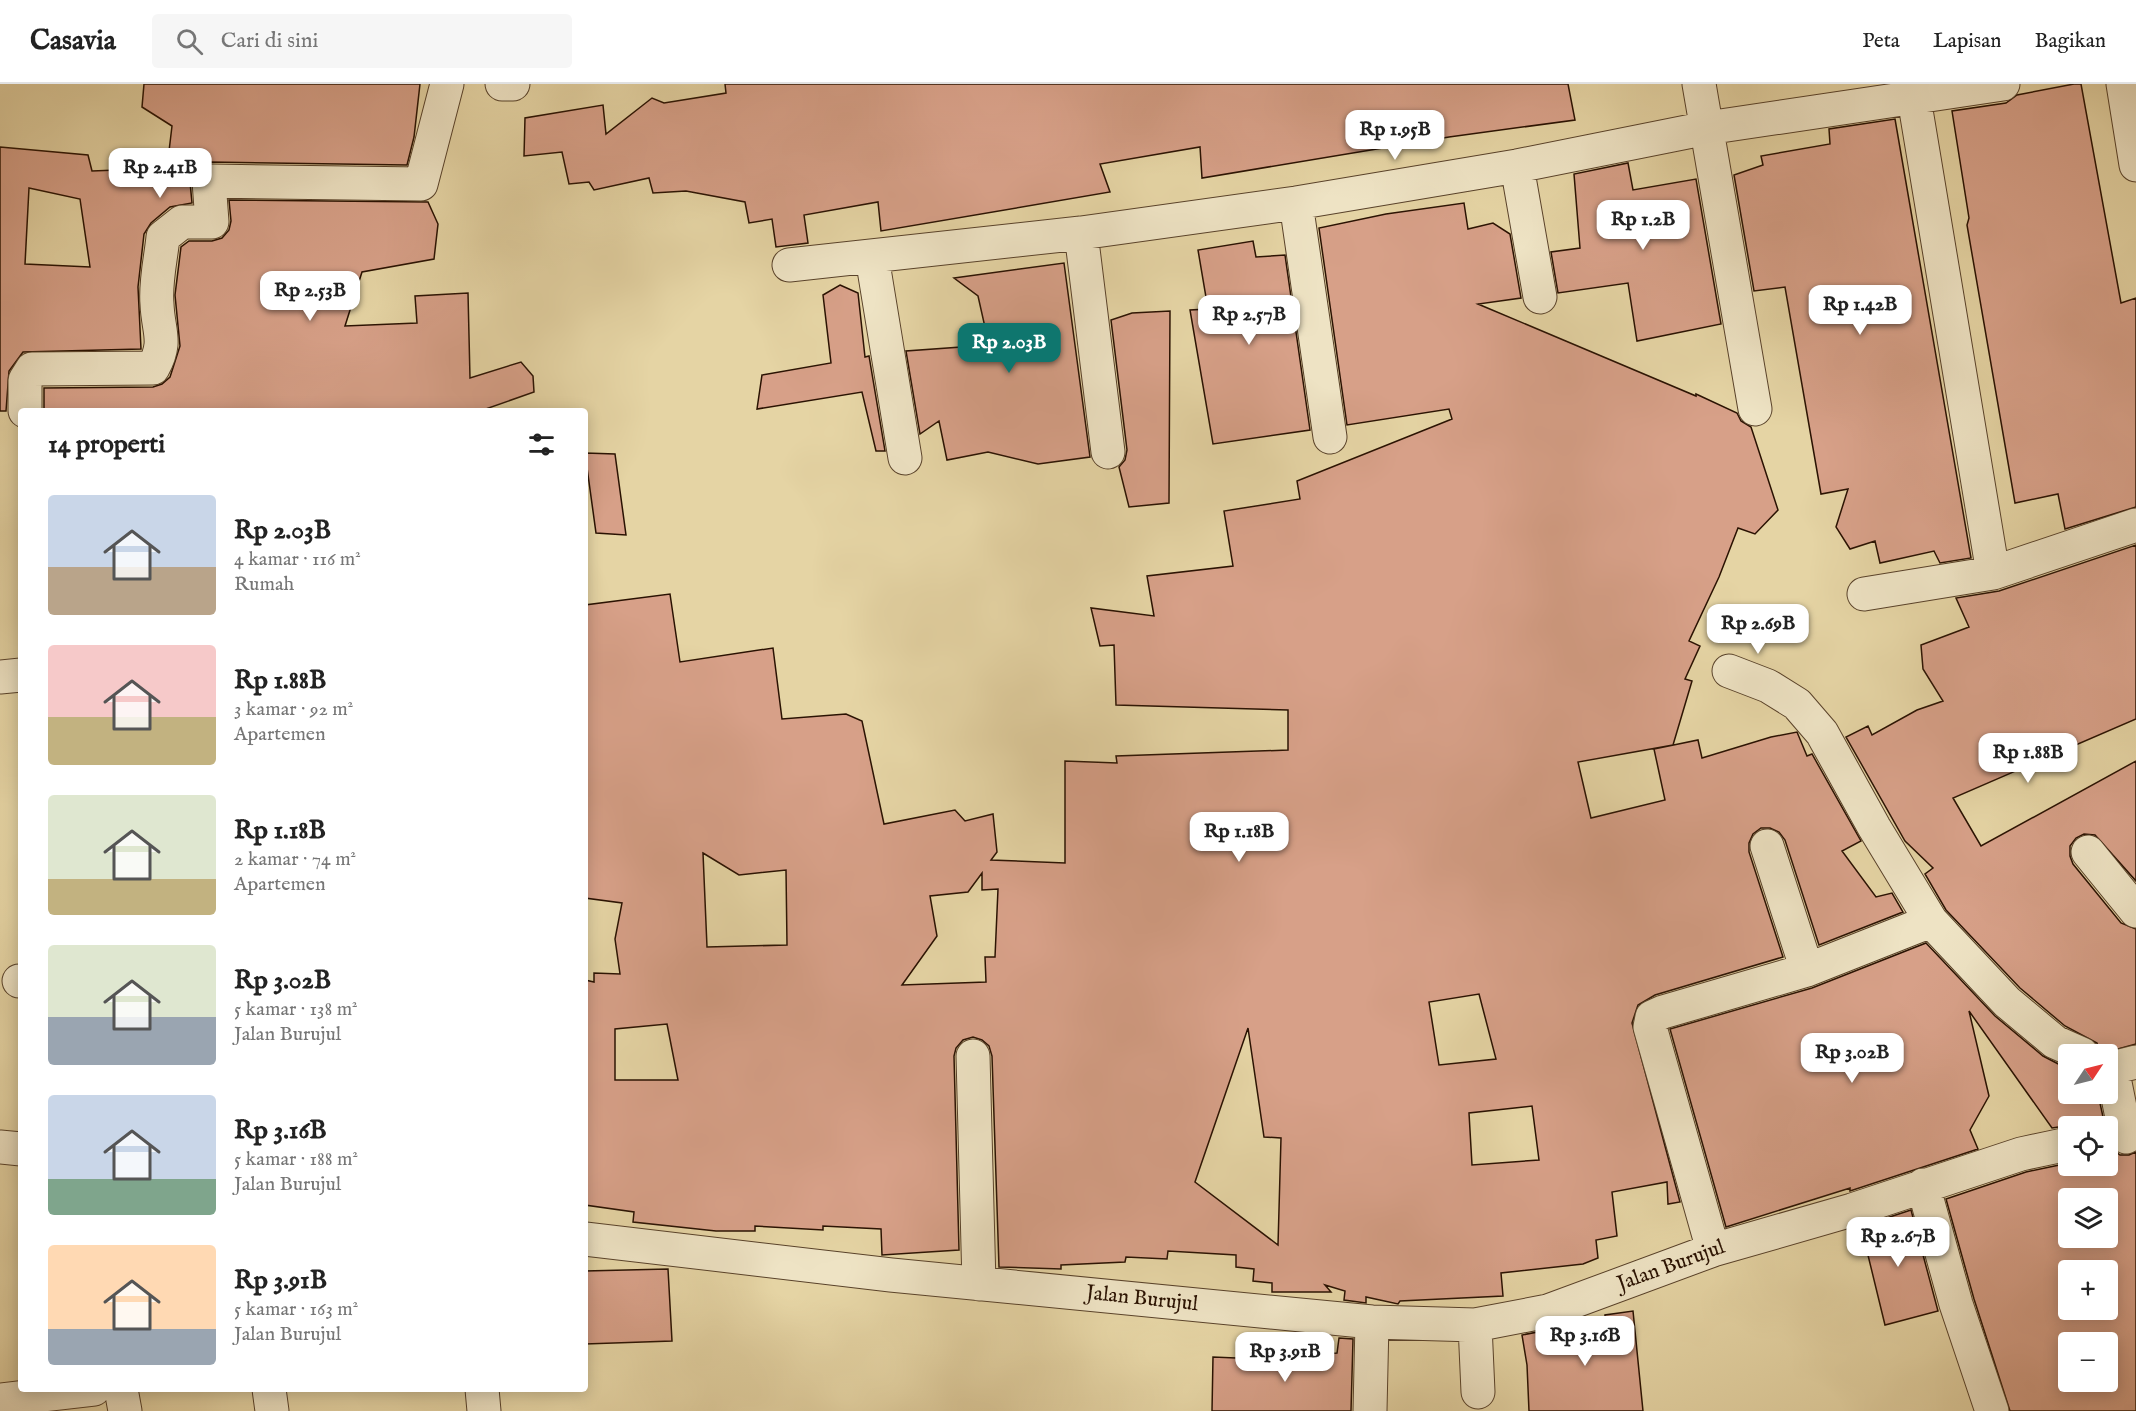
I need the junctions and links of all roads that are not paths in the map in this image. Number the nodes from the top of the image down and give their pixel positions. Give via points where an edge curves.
1 (447, 84) edge
2 (502, 84) edge
3 (513, 84) edge
4 (1699, 84) edge
5 (2003, 84) edge
6 (2122, 84) edge
7 (1914, 98) junction
8 (1707, 128) junction
9 (1517, 165) junction
10 (2136, 165) edge
11 (1296, 203) junction
12 (1081, 233) junction
13 (872, 257) junction
14 (789, 265) dead end
15 (1540, 297) dead end
16 (25, 408) edge
17 (1755, 409) dead end
18 (1330, 437) dead end
19 (1108, 452) dead end
20 (905, 458) dead end
21 (2136, 525) edge
22 (1993, 573) junction
23 (1864, 594) dead end
24 (1729, 671) dead end
25 (18, 675) edge
26 (0, 677) edge
27 (1767, 846) dead end
28 (2088, 852) dead end
29 (2136, 911) edge
30 (1931, 921) junction
31 (1807, 970) junction
32 (2060, 1044) edge
33 (973, 1056) dead end
34 (2119, 1065) edge
35 (2123, 1138) edge
36 (2058, 1146) edge
37 (1923, 1185) junction
38 (588, 1239) edge
39 (1713, 1250) junction
40 (979, 1284) junction
41 (1372, 1322) junction
42 (1475, 1325) junction
43 (49, 1392) edge
44 (122, 1392) edge
45 (269, 1392) edge
46 (482, 1392) edge
47 (1478, 1392) dead end
48 (0, 1400) edge
49 (125, 1411) edge
50 (272, 1411) edge
51 (484, 1411) edge
52 (1370, 1411) edge
53 (1992, 1411) edge

1 - 16 street via 421,184 209,181 212,222 182,222 163,237 156,303 163,342 153,368 32,369 25,380
2 - 3 street
4 - 8 street
5 - 7 street
6 - 10 street
7 - 8 street
7 - 22 street
8 - 9 street
8 - 17 street
9 - 11 street
9 - 15 street
11 - 12 street
11 - 18 street
12 - 13 street
12 - 19 street
13 - 14 street
13 - 20 street
21 - 22 street
22 - 23 street
24 - 30 street via 1768,686 1797,704 1822,733
25 - 26 street
27 - 31 street
28 - 29 street
30 - 31 street
30 - 32 street via 2007,1002
31 - 39 street via 1652,1017 1650,1027
33 - 40 street
34 - 35 street
36 - 37 street, Jalan Burujul
37 - 39 street, Jalan Burujul
37 - 53 street via 1956,1304
38 - 40 street, Jalan Burujul
39 - 42 street, Jalan Burujul via 1548,1311
40 - 41 street, Jalan Burujul
41 - 42 street, Jalan Burujul
41 - 52 street
42 - 47 street
43 - 48 street
44 - 49 street
45 - 50 street
46 - 51 street

